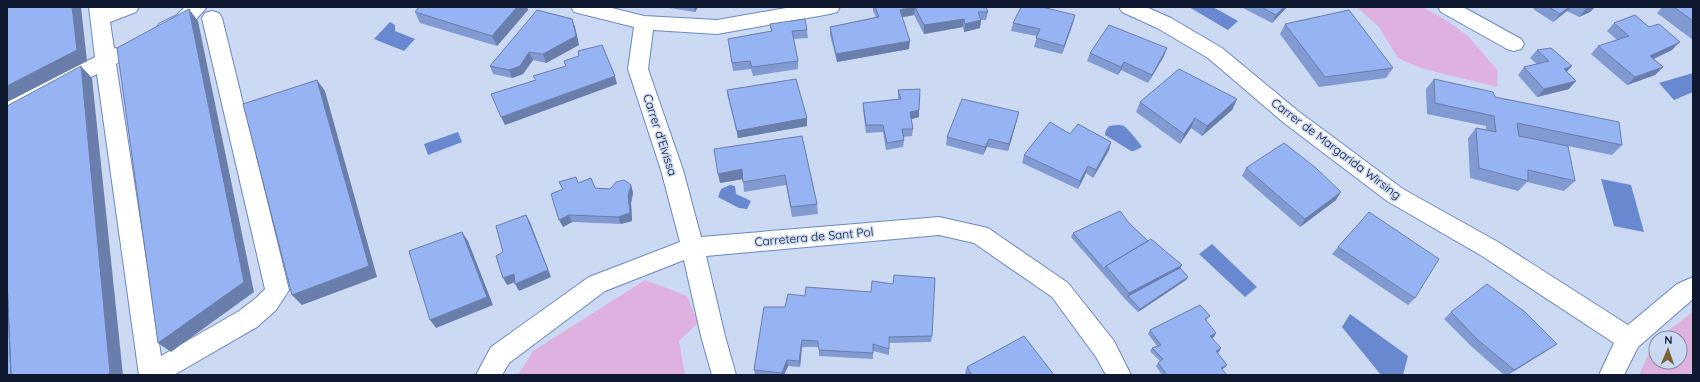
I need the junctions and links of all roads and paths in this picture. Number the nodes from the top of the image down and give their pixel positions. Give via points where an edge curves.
1 (129, 7) edge
2 (581, 7) edge
3 (830, 7) edge
4 (1129, 7) edge
5 (1448, 7) edge
6 (100, 12) edge
7 (198, 15) edge
8 (644, 23) junction
9 (151, 37) edge
10 (1514, 44) dead end
11 (131, 47) edge
12 (105, 60) junction
13 (7, 111) edge
14 (692, 247) junction
15 (1693, 288) edge
16 (1628, 339) junction
17 (488, 375) edge
18 (724, 375) edge
19 (1119, 375) edge
20 (1611, 375) edge

1 - 6 street
2 - 8 street
3 - 8 street via 717,27
4 - 16 street, Carrer de Margarida Wirsing via 1164,23 1215,53 1291,117 1395,195 1490,249
5 - 10 street
6 - 12 street
7 - 9 street
7 - 12 street via 277,290 272,300 248,319 151,375
8 - 14 street, Carrer d'Eivissa via 638,69 672,170
11 - 12 street
12 - 13 street
14 - 17 street, Carretera de Sant Pol via 597,284 500,355
14 - 18 street, Carrer d'Eivissa
14 - 19 street, Carretera de Sant Pol via 939,226 980,235 1060,290 1105,349
15 - 16 street via 1684,291
16 - 20 street

